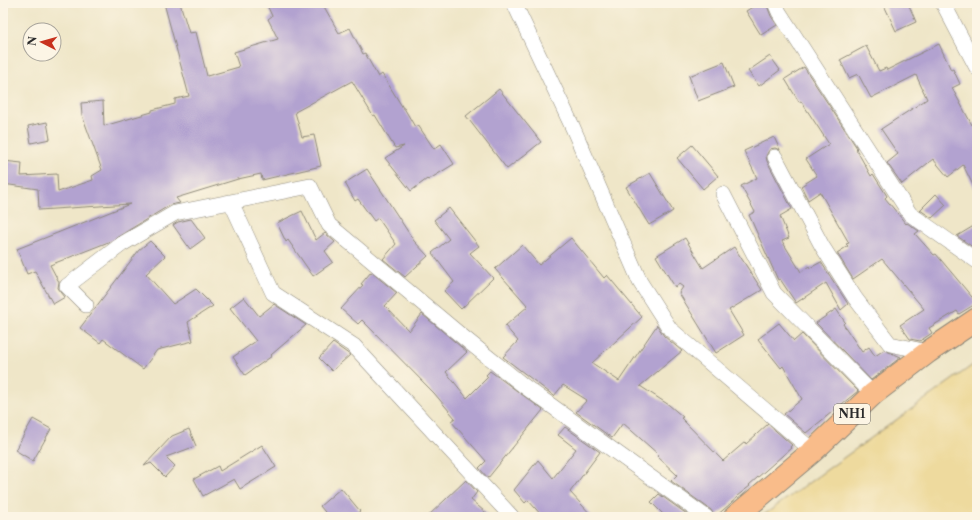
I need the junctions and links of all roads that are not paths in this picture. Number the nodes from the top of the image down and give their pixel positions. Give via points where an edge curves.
1 (514, 3) edge
2 (775, 3) edge
3 (943, 3) edge
4 (977, 68) edge
5 (776, 156) dead end
6 (723, 194) dead end
7 (231, 202) junction
8 (977, 261) edge
9 (86, 305) dead end
10 (977, 320) edge
11 (928, 352) junction
12 (873, 394) junction
13 (813, 451) junction
14 (512, 517) edge
15 (706, 517) edge
16 (735, 517) edge

1 - 13 street via 573,128 640,282 670,329
2 - 8 street via 910,214
3 - 4 street
5 - 11 street via 822,246 855,298 890,344
6 - 12 street via 774,293
7 - 9 street via 175,213 122,244 68,286
7 - 14 street via 273,293 354,346
7 - 15 street via 310,186 329,225 458,333 524,386
10 - 11 highway, NH1
11 - 12 highway, NH1
12 - 13 highway, NH1
13 - 16 highway, NH1

